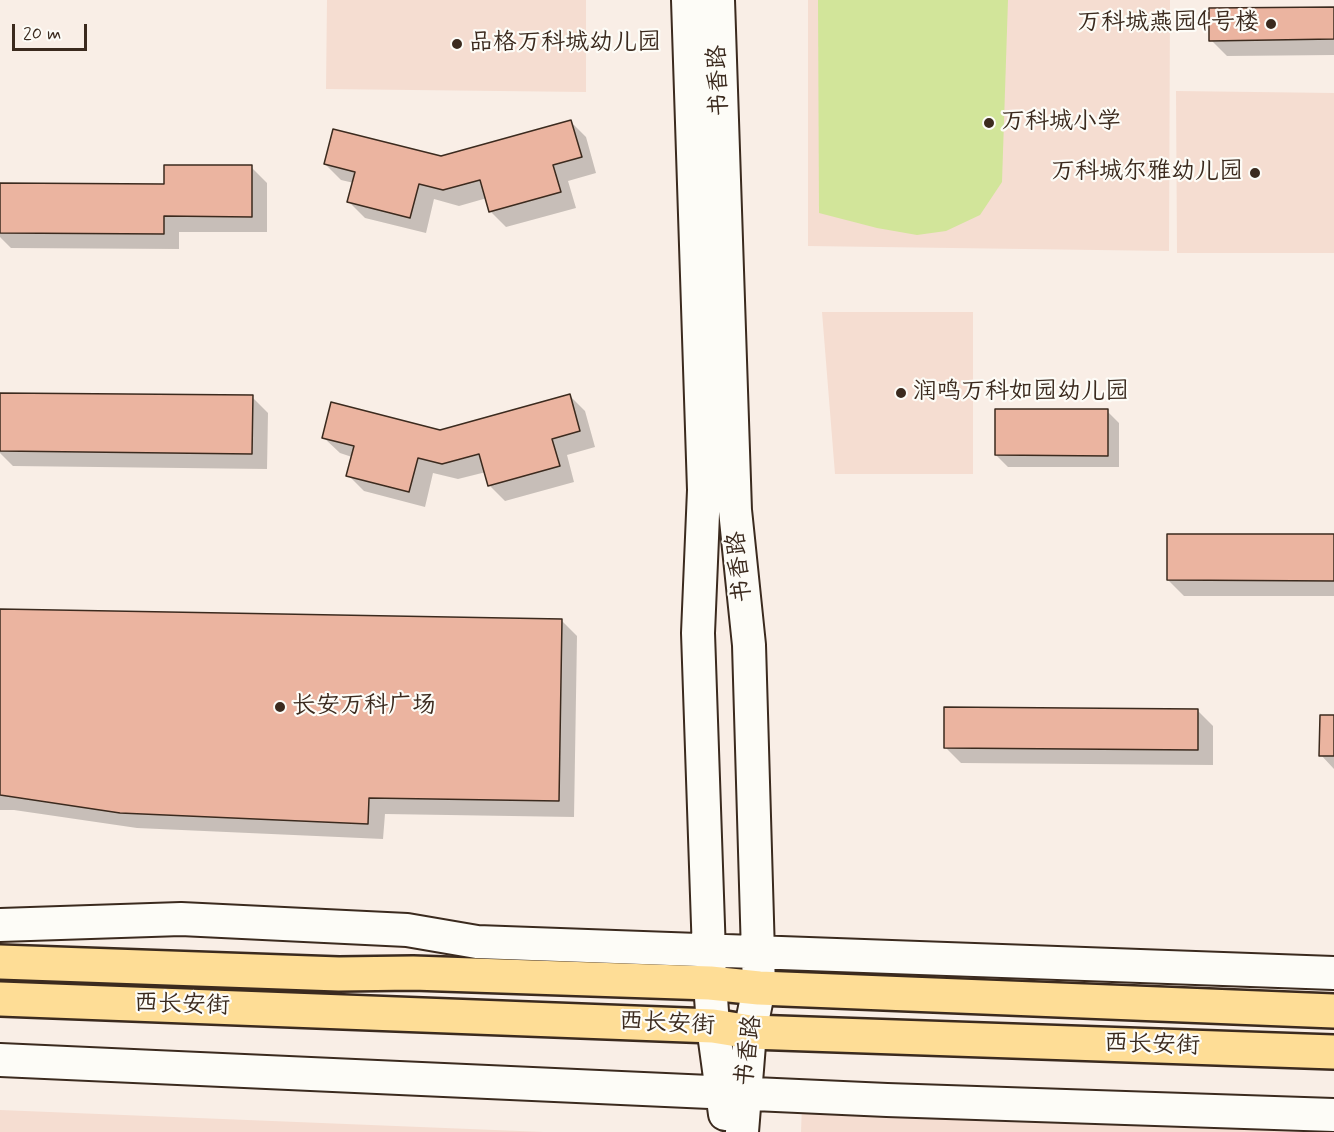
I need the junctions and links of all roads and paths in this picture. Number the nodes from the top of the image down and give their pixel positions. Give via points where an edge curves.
1 (688, 0) edge
2 (718, 0) edge
3 (0, 925) edge
4 (758, 952) junction
5 (0, 962) edge
6 (709, 967) junction
7 (1334, 973) edge
8 (759, 988) junction
9 (0, 999) edge
10 (1334, 1011) edge
11 (713, 1026) junction
12 (750, 1032) junction
13 (1334, 1052) edge
14 (0, 1060) edge
15 (734, 1094) junction
16 (1334, 1115) edge
17 (727, 1132) edge
18 (742, 1132) edge

1 - 6 main road, 书香路 via 704,490 698,633
2 - 4 main road, 书香路 via 735,510 749,645
3 - 6 main road via 181,919 407,930 477,942
4 - 6 main road
4 - 7 main road
4 - 8 main road, 书香路
5 - 6 main road, 西长安街 via 339,974
6 - 8 main road, 西长安街
6 - 11 main road, 书香路
8 - 10 main road, 西长安街
8 - 12 main road, 书香路
9 - 11 main road, 西长安街
11 - 12 main road, 西长安街
11 - 15 main road, 书香路
12 - 13 main road, 西长安街
12 - 15 main road, 书香路
14 - 15 main road
15 - 16 main road
15 - 17 main road, 书香路
15 - 18 main road, 书香路

